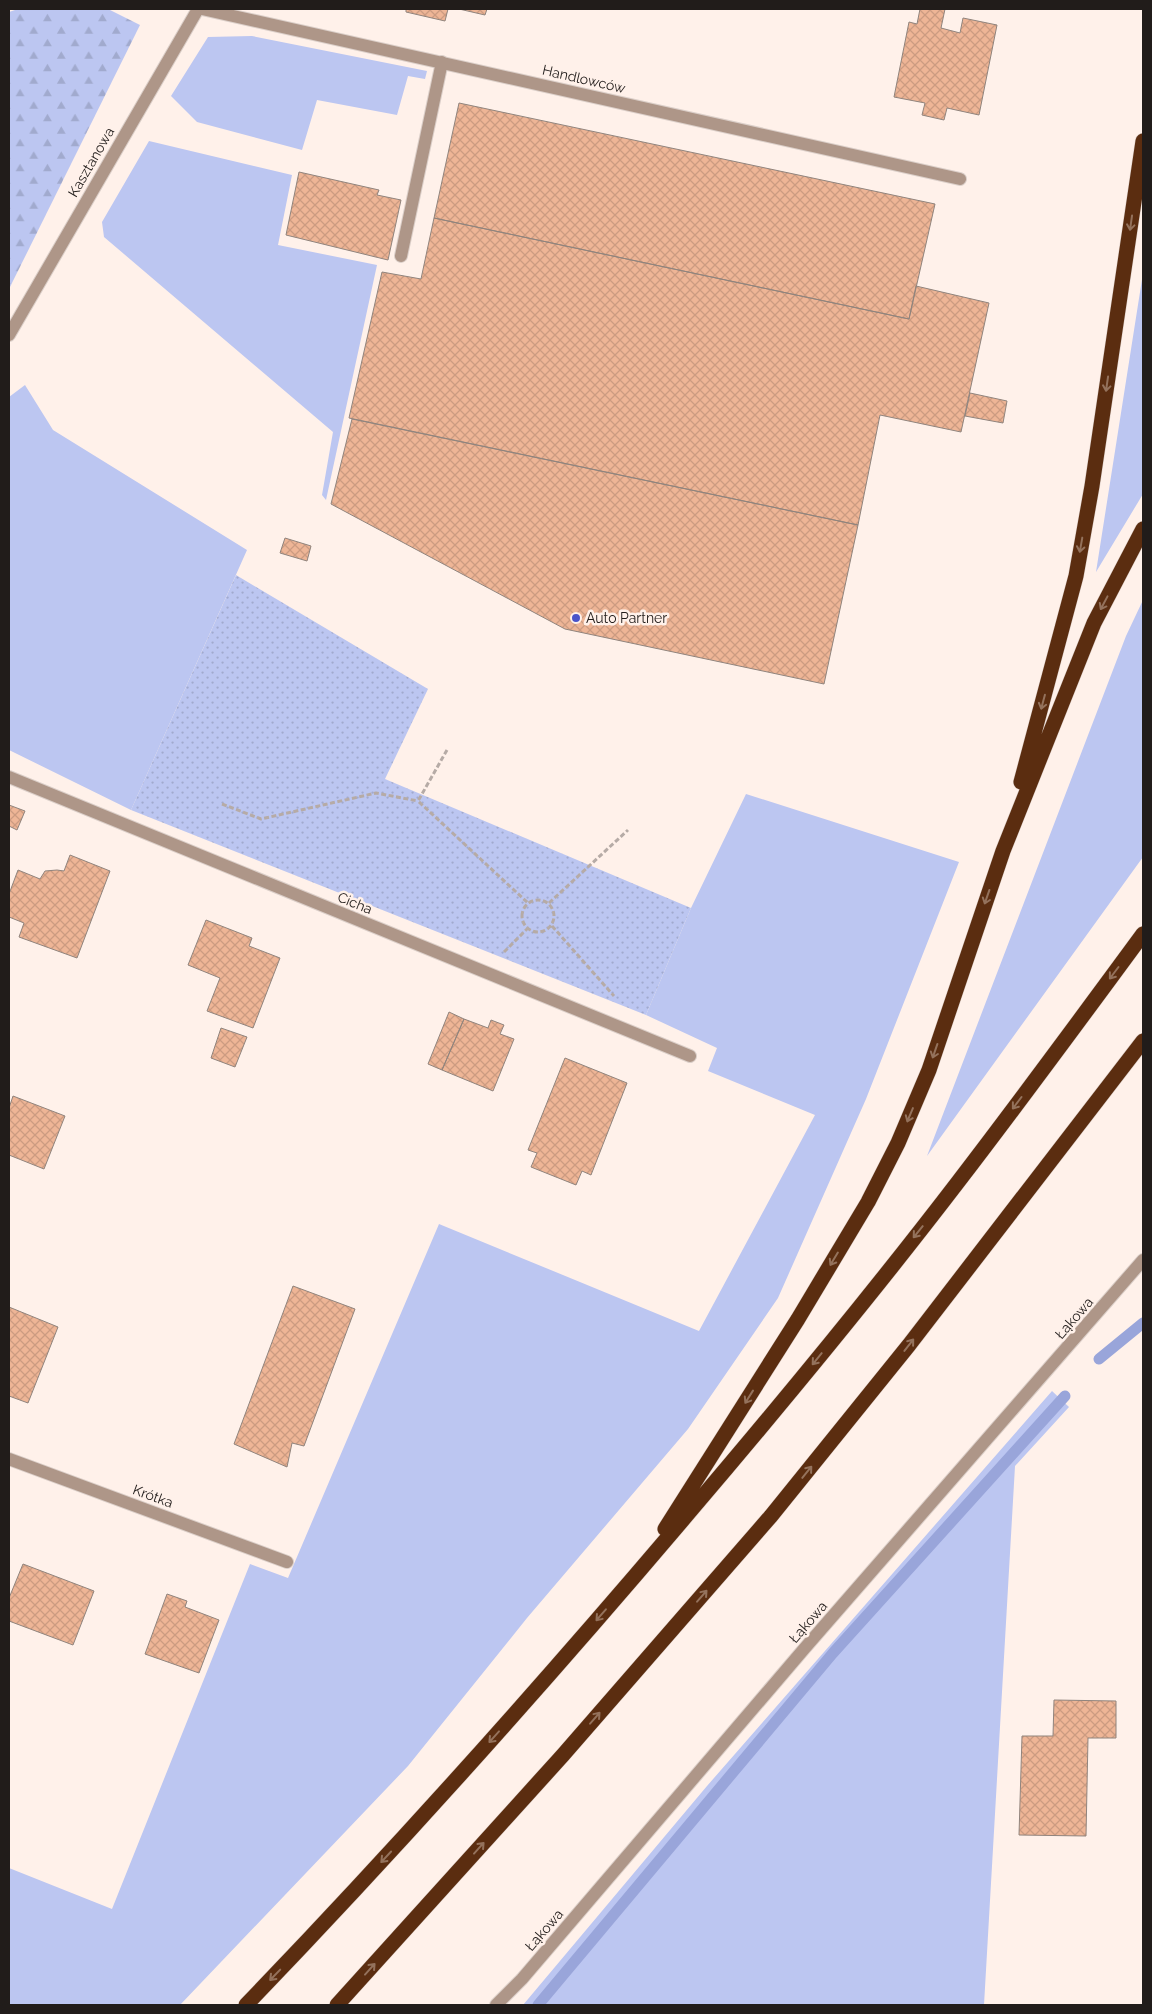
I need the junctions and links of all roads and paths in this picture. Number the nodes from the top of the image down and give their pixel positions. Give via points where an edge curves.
1 (200, 9) edge
2 (442, 62) junction
3 (1143, 140) edge
4 (960, 179) dead end
5 (402, 256) dead end
6 (10, 333) edge
7 (1143, 529) edge
8 (447, 750) dead end
9 (9, 777) edge
10 (418, 801) junction
11 (222, 804) dead end
12 (628, 830) dead end
13 (1003, 850) junction
14 (528, 903) junction
15 (549, 903) junction
16 (552, 926) junction
17 (528, 928) junction
18 (1143, 934) edge
19 (484, 971) junction
20 (616, 998) dead end
21 (1143, 1041) edge
22 (690, 1056) dead end
23 (1143, 1260) edge
24 (9, 1459) edge
25 (288, 1562) dead end
26 (633, 1578) junction
27 (246, 2005) edge
28 (338, 2005) edge
29 (496, 2005) edge

1 - 2 street, Handlowców
1 - 6 street, Kasztanowa
2 - 4 street, Handlowców
2 - 5 street
3 -> 13 highway via 1076,576
7 -> 13 highway via 1094,623
8 - 10 path
9 - 19 street, Cicha
10 - 11 path via 376,793 261,819
10 - 14 path
12 - 15 path
13 -> 26 highway via 929,1070 898,1143 868,1202 798,1319
14 - 15 path via 538,899
14 - 17 path via 522,918
15 - 16 path via 554,911
16 - 17 path via 538,932
16 - 20 path
17 - 19 path
18 -> 26 highway via 952,1191 788,1396
19 - 22 street, Cicha
28 -> 21 highway via 771,1516 909,1345
23 - 29 street, Łąkowa via 522,1979
24 - 25 street, Krótka
26 -> 27 highway via 420,1821

